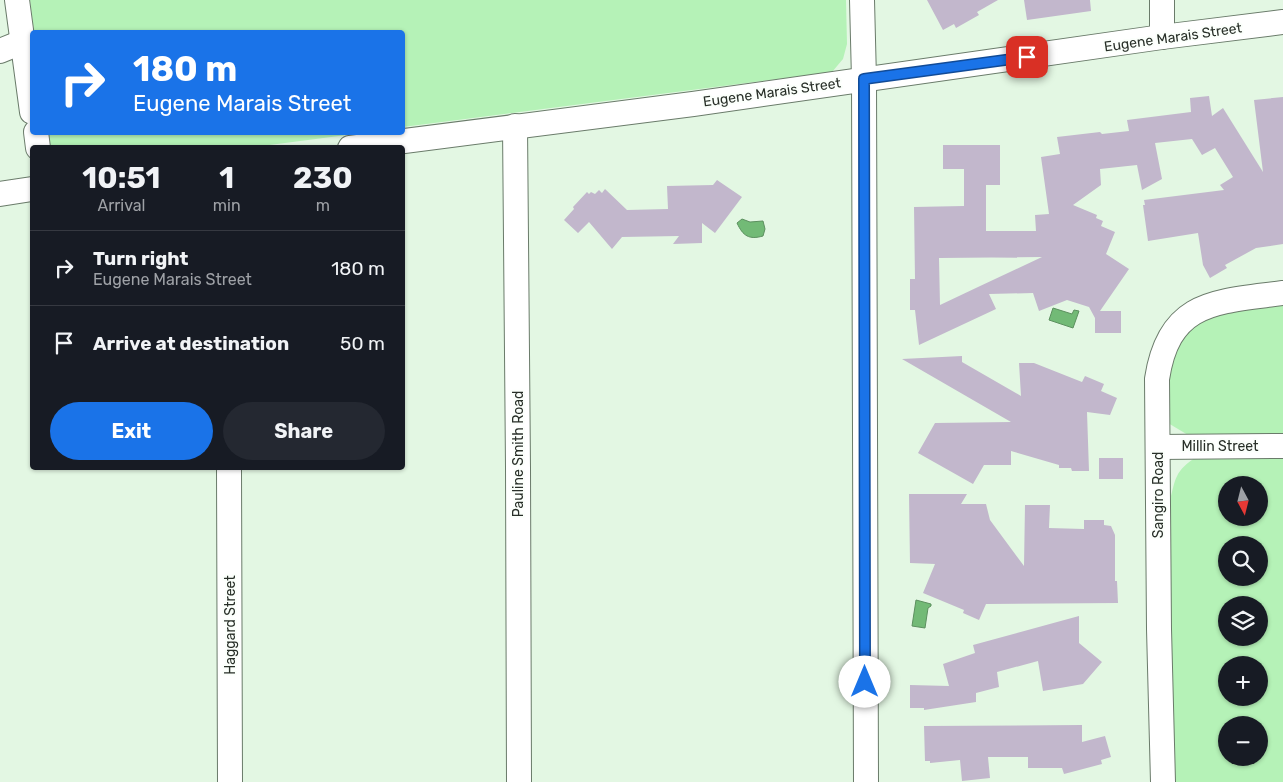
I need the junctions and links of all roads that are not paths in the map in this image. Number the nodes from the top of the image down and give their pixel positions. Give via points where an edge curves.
1 (17, 0) edge
2 (862, 0) edge
3 (1162, 0) edge
4 (1283, 22) edge
5 (1162, 38) junction
6 (22, 42) junction
7 (0, 51) edge
8 (864, 79) junction
9 (30, 98) edge
10 (515, 126) junction
11 (372, 145) edge
12 (30, 189) edge
13 (0, 194) edge
14 (1283, 293) edge
15 (1283, 446) edge
16 (1158, 447) junction
17 (229, 470) edge
18 (230, 782) edge
19 (519, 782) edge
20 (866, 782) edge
21 (1163, 782) edge

1 - 6 street
2 - 8 street
3 - 5 street
4 - 5 street, Eugene Marais Street
5 - 8 street, Eugene Marais Street
6 - 7 street
6 - 9 street
8 - 10 street, Eugene Marais Street
8 - 20 street
10 - 11 street, Eugene Marais Street
10 - 19 street, Pauline Smith Road
12 - 13 street
14 - 16 street, Sangiro Road via 1210,304 1187,317 1173,330 1160,358 1157,380
15 - 16 street, Millin Street
16 - 21 street, Sangiro Road
17 - 18 street, Haggard Street

